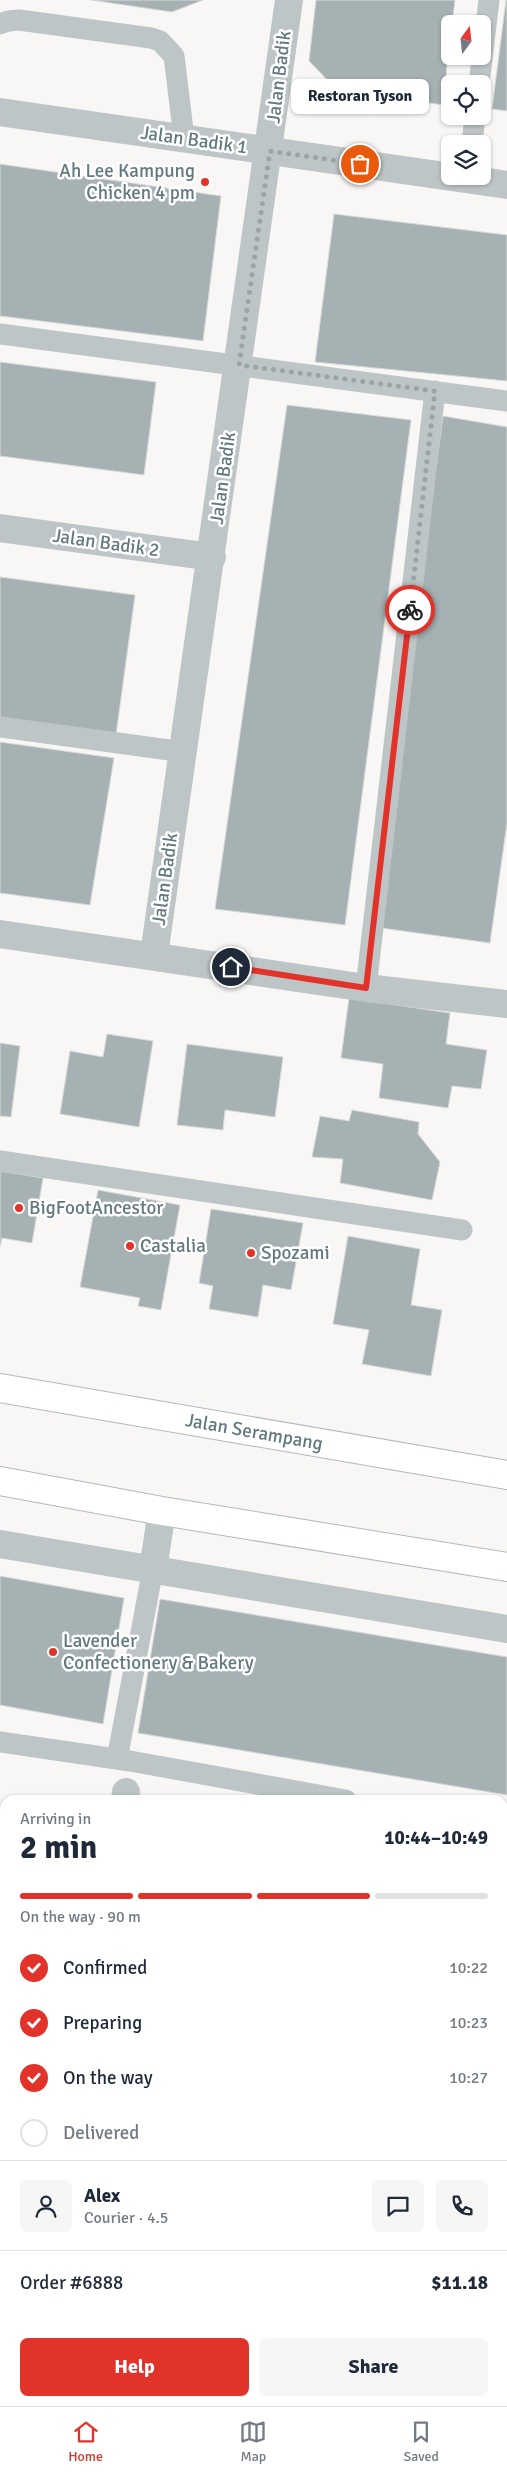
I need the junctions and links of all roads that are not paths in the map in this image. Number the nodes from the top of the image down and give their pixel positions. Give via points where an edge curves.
1 (290, 0) edge
2 (489, 0) edge
3 (0, 24) edge
4 (480, 75) edge
5 (0, 112) edge
6 (184, 138) junction
7 (270, 151) junction
8 (441, 174) edge
9 (491, 182) edge
10 (507, 185) edge
11 (0, 334) edge
12 (239, 365) junction
13 (435, 391) junction
14 (507, 401) edge
15 (0, 528) edge
16 (212, 557) junction
17 (0, 727) edge
18 (184, 752) junction
19 (0, 934) edge
20 (154, 955) junction
21 (366, 988) junction
22 (507, 1004) edge
23 (0, 1161) edge
24 (462, 1230) dead end
25 (0, 1388) edge
26 (507, 1475) edge
27 (0, 1481) edge
28 (162, 1511) junction
29 (0, 1544) edge
30 (507, 1567) edge
31 (153, 1570) junction
32 (507, 1629) edge
33 (0, 1742) edge
34 (117, 1759) junction
35 (318, 1795) edge

1 - 7 street, Jalan Badik
2 - 4 lane
3 - 6 lane via 19,20 151,38 160,42 174,56
5 - 6 street, Jalan Badik 1
6 - 7 street, Jalan Badik 1
7 - 8 street, Jalan Badik 1
7 - 12 street, Jalan Badik
9 - 10 street, Jalan Badik 1
11 - 12 lane
12 - 13 lane
12 - 16 street, Jalan Badik
13 - 14 lane
13 - 21 lane
15 - 16 street, Jalan Badik 2
16 - 18 street, Jalan Badik
17 - 18 lane
18 - 20 street, Jalan Badik
19 - 20 street
20 - 21 street
21 - 22 street
23 - 24 lane
25 - 26 main road, Jalan Serampang
27 - 28 main road
28 - 30 main road
28 - 31 street
29 - 31 street
31 - 32 street
31 - 34 lane
33 - 34 lane
34 - 35 lane

